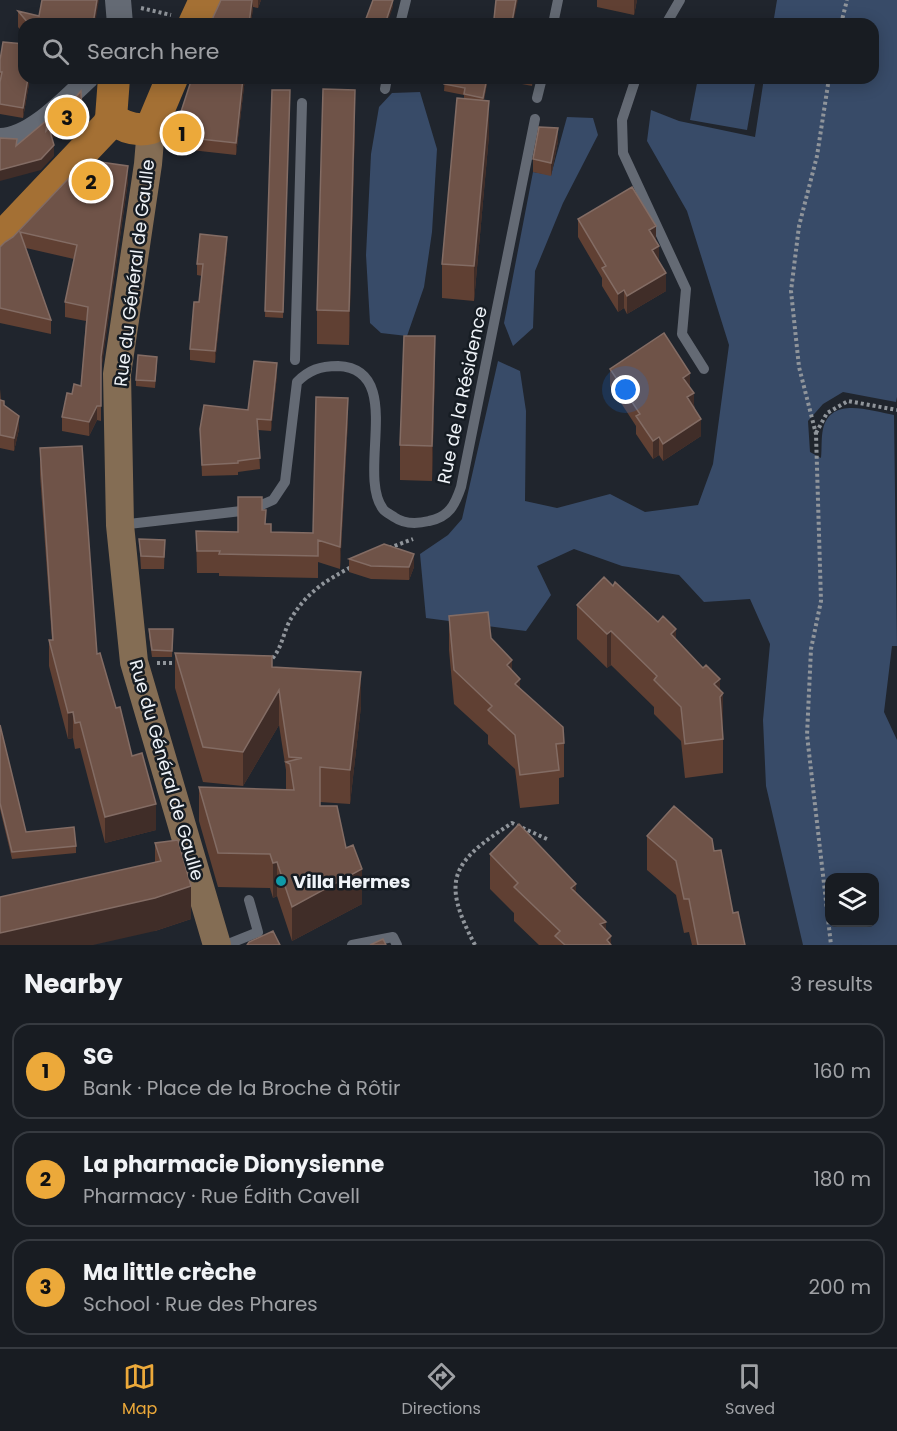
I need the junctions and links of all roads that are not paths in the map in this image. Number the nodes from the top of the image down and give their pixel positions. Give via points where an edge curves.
1 (205, 0) edge
2 (406, 0) edge
3 (558, 0) edge
4 (680, 0) edge
5 (189, 18) edge
6 (402, 18) edge
7 (554, 18) edge
8 (670, 18) edge
9 (82, 84) edge
10 (114, 84) edge
11 (169, 84) edge
12 (540, 84) edge
13 (634, 84) edge
14 (537, 98) dead end
15 (302, 102) dead end
16 (111, 118) junction
17 (535, 119) dead end
18 (151, 128) junction
19 (0, 138) edge
20 (0, 238) edge
21 (295, 360) dead end
22 (704, 369) dead end
23 (120, 525) junction
24 (249, 900) dead end
25 (217, 945) edge
26 (225, 945) edge
27 (352, 945) edge
28 (397, 945) edge

1 - 5 main road
2 - 6 lane
3 - 7 lane
4 - 8 lane
9 - 19 street via 45,118 8,138
10 - 16 main road
11 - 18 main road
12 - 14 lane
13 - 22 lane via 622,120 623,153 686,289 682,334
15 - 21 lane
16 - 18 main road via 130,128
16 - 20 main road
17 - 23 lane, Rue de la Résidence via 454,507 437,519 418,524 398,520 383,509 375,490 375,398 370,383 359,372 340,366 320,367 308,371 297,382 285,482 273,500 250,510
18 - 23 main road, Rue du Général de Gaulle via 117,374
23 - 25 main road, Rue du Général de Gaulle via 134,663
24 - 26 lane via 258,932
27 - 28 lane via 393,937

